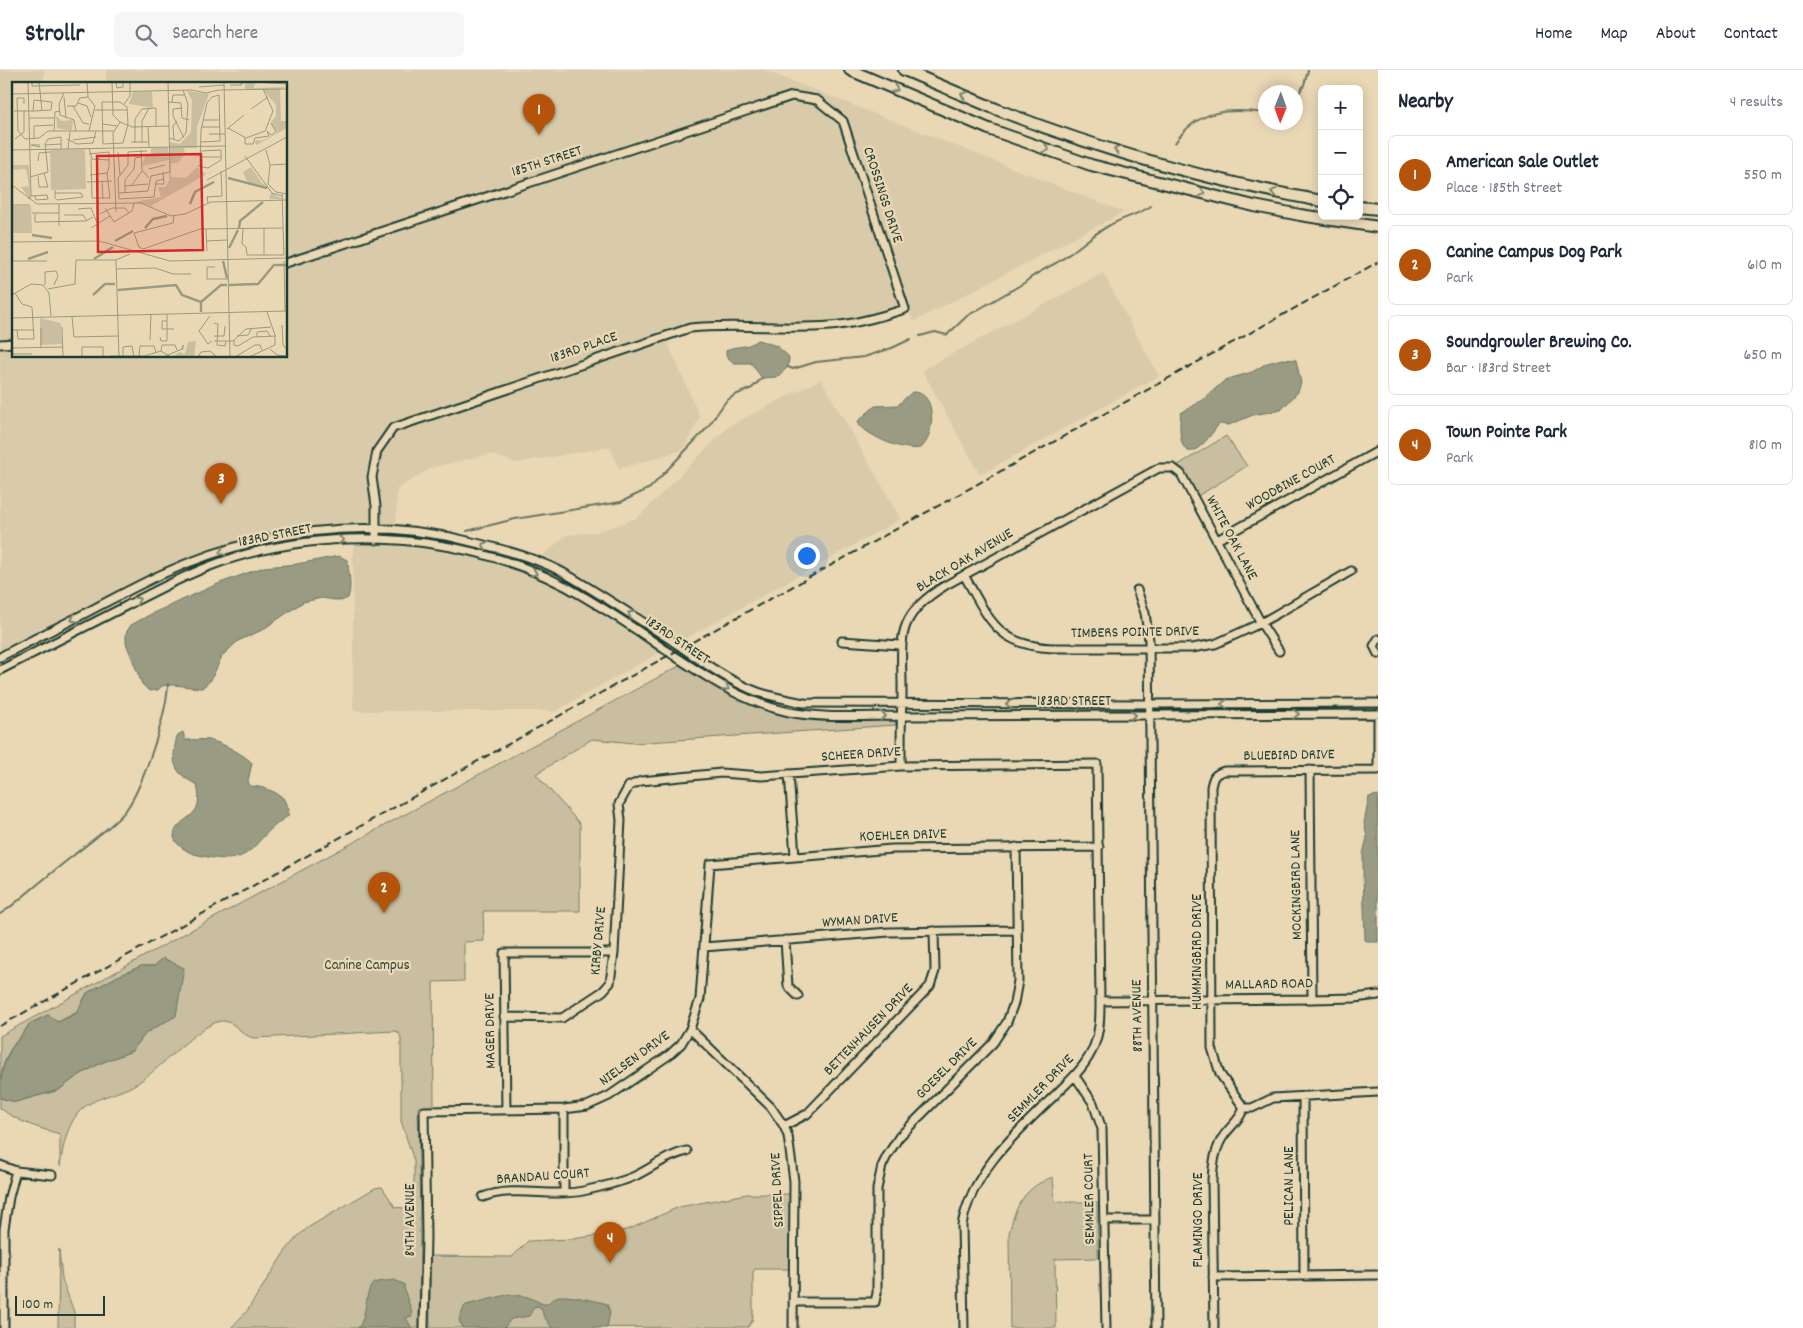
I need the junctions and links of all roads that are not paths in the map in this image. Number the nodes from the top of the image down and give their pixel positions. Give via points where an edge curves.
1 (850, 70) edge
2 (904, 70) edge
3 (817, 100) joint
4 (1318, 200) edge
5 (1363, 207) edge
6 (1378, 209) edge
7 (1378, 226) edge
8 (288, 262) edge
9 (905, 309) joint
10 (1378, 451) edge
11 (1173, 468) joint
12 (376, 528) junction
13 (376, 540) junction
14 (1217, 540) junction
15 (1351, 571) dead end
16 (964, 575) junction
17 (1137, 590) dead end
18 (1262, 623) junction
19 (1378, 639) edge
20 (842, 641) dead end
21 (900, 645) junction
22 (1149, 648) junction
23 (1279, 651) dead end
24 (1378, 654) edge
25 (0, 657) edge
26 (0, 670) edge
27 (1378, 703) edge
28 (901, 704) junction
29 (1150, 704) junction
30 (1378, 714) edge
31 (1150, 715) junction
32 (901, 716) junction
33 (1378, 721) edge
34 (1097, 764) joint
35 (1378, 764) edge
36 (901, 766) junction
37 (1310, 770) junction
38 (1378, 770) edge
39 (789, 774) junction
40 (629, 786) joint
41 (1211, 787) joint
42 (1016, 847) junction
43 (1099, 847) junction
44 (795, 856) junction
45 (710, 864) joint
46 (1017, 930) junction
47 (934, 931) junction
48 (785, 940) junction
49 (704, 947) junction
50 (614, 953) junction
51 (1378, 995) edge
52 (798, 996) dead end
53 (1312, 999) junction
54 (1211, 1000) junction
55 (1100, 1001) junction
56 (1152, 1001) junction
57 (504, 1017) junction
58 (690, 1029) junction
59 (1075, 1076) junction
60 (1378, 1092) edge
61 (1303, 1096) junction
62 (1244, 1108) junction
63 (506, 1110) junction
64 (564, 1110) junction
65 (424, 1111) joint
66 (784, 1126) junction
67 (687, 1151) dead end
68 (0, 1165) edge
69 (16, 1171) junction
70 (52, 1175) dead end
71 (564, 1192) junction
72 (483, 1198) dead end
73 (1105, 1220) junction
74 (1155, 1220) junction
75 (1378, 1275) edge
76 (1304, 1276) junction
77 (1213, 1277) junction
78 (2, 1294) edge
79 (793, 1302) junction
80 (4, 1328) edge
81 (424, 1328) edge
82 (793, 1328) edge
83 (964, 1328) edge
84 (1106, 1328) edge
85 (1156, 1328) edge
86 (1214, 1328) edge

1 -> 7 highway via 989,129 1091,165 1254,206
4 -> 2 highway via 1202,175 1097,145 997,109
3 - 8 street, 185TH STREET via 792,96
3 - 9 street, CROSSINGS DRIVE via 843,121
5 - 6 highway
9 - 12 street, 183RD PLACE via 867,321 828,326 720,325 690,328 393,428 377,451 372,477
10 - 14 street, WOODBINE COURT
11 - 14 street, WHITE OAK LANE via 1180,474
11 - 16 street, BLACK OAK AVENUE via 1154,470
12 - 13 street, 183RD PLACE
12 -> 25 street, 183RD STREET via 304,532 220,552 161,575
28 -> 12 street, 183RD STREET via 804,703 757,692 709,667 595,590 550,567 516,553 461,539
26 -> 13 street, 183RD STREET via 210,566 302,543
13 -> 32 street, 183RD STREET via 436,544 533,572 584,597 709,680 773,708 822,716
14 - 18 street, WHITE OAK LANE
15 - 18 street, TIMBERS POINTE DRIVE
16 - 21 street, BLACK OAK AVENUE via 921,602 907,622
16 - 22 street, TIMBERS POINTE DRIVE via 991,622 1020,643 1036,647
17 - 22 street, 88TH AVENUE via 1148,625
18 - 22 street, TIMBERS POINTE DRIVE via 1227,640 1205,646
18 - 23 street, WHITE OAK LANE
19 - 24 street via 1374,646
20 - 21 street
21 - 28 street, BLACK OAK AVENUE
22 - 29 street, 88TH AVENUE
27 -> 29 street, 183RD STREET
29 -> 28 street, 183RD STREET
28 - 32 street, BLACK OAK AVENUE
29 - 31 street, 88TH AVENUE
31 -> 30 street, 183RD STREET
32 -> 31 street, 183RD STREET
31 - 56 street, 88TH AVENUE
32 - 36 street, BLACK OAK AVENUE
33 - 35 street
34 - 36 street, SCHEER DRIVE
34 - 43 street, SEMMLER DRIVE
36 - 39 street, SCHEER DRIVE
37 - 38 street, BLUEBIRD DRIVE
37 - 41 street, BLUEBIRD DRIVE via 1224,771 1216,774
37 - 53 street, MOCKINGBIRD LANE
39 - 40 street, SCHEER DRIVE via 721,773 642,781
39 - 44 street
40 - 50 street, KIRBY DRIVE via 619,804 621,820
41 - 54 street, HUMMINGBIRD DRIVE
42 - 43 street, KOEHLER DRIVE
42 - 44 street, KOEHLER DRIVE via 892,848
42 - 46 street, GOESEL DRIVE
43 - 55 street, SEMMLER DRIVE
44 - 45 street, KOEHLER DRIVE
45 - 49 street, NIELSEN DRIVE
46 - 47 street, WYMAN DRIVE
46 - 79 street, GOESEL DRIVE via 1017,992 1004,1028 899,1137 882,1166 877,1189 875,1302
47 - 48 street, WYMAN DRIVE
47 - 66 street, BETTENHAUSEN DRIVE via 934,971 930,986 807,1114
48 - 49 street, WYMAN DRIVE
48 - 52 street via 788,986
49 - 58 street, NIELSEN DRIVE via 700,1000
50 - 57 street, KIRBY DRIVE via 610,983 562,1018
50 - 57 street, MAGER DRIVE via 504,953
51 - 53 street, MALLARD ROAD
53 - 54 street, MALLARD ROAD
54 - 56 street, MALLARD ROAD
54 - 62 street, HUMMINGBIRD DRIVE via 1212,1048 1216,1065 1226,1086
55 - 56 street, MALLARD ROAD
55 - 59 street, SEMMLER DRIVE via 1100,1022 1094,1048
56 - 74 street, 88TH AVENUE
57 - 63 street, MAGER DRIVE
58 - 64 street, NIELSEN DRIVE via 669,1055 610,1096 586,1106
58 - 66 street, SIPPEL DRIVE via 765,1101
59 - 73 street, SEMMLER COURT via 1093,1103 1102,1129
59 - 83 street, SEMMLER DRIVE via 1025,1124 988,1166 972,1190 962,1232
60 - 61 street
61 - 62 street via 1273,1098 1252,1108
61 - 76 street, PELICAN LANE
62 - 77 street, FLAMINGO DRIVE via 1224,1135 1213,1160
63 - 64 street, NIELSEN DRIVE
63 - 65 street, NIELSEN DRIVE
64 - 71 street
65 - 81 street, 84TH AVENUE
66 - 79 street, SIPPEL DRIVE via 794,1180
67 - 71 street, BRANDAU COURT via 674,1154 621,1181 580,1192
68 - 69 street
69 - 70 street
69 - 78 street via 4,1229
71 - 72 street, BRANDAU COURT via 501,1193
73 - 74 street
73 - 84 street, SEMMLER COURT
74 - 85 street, 88TH AVENUE
75 - 76 street
76 - 77 street
77 - 86 street, FLAMINGO DRIVE
78 - 80 street
79 - 82 street, SIPPEL DRIVE

